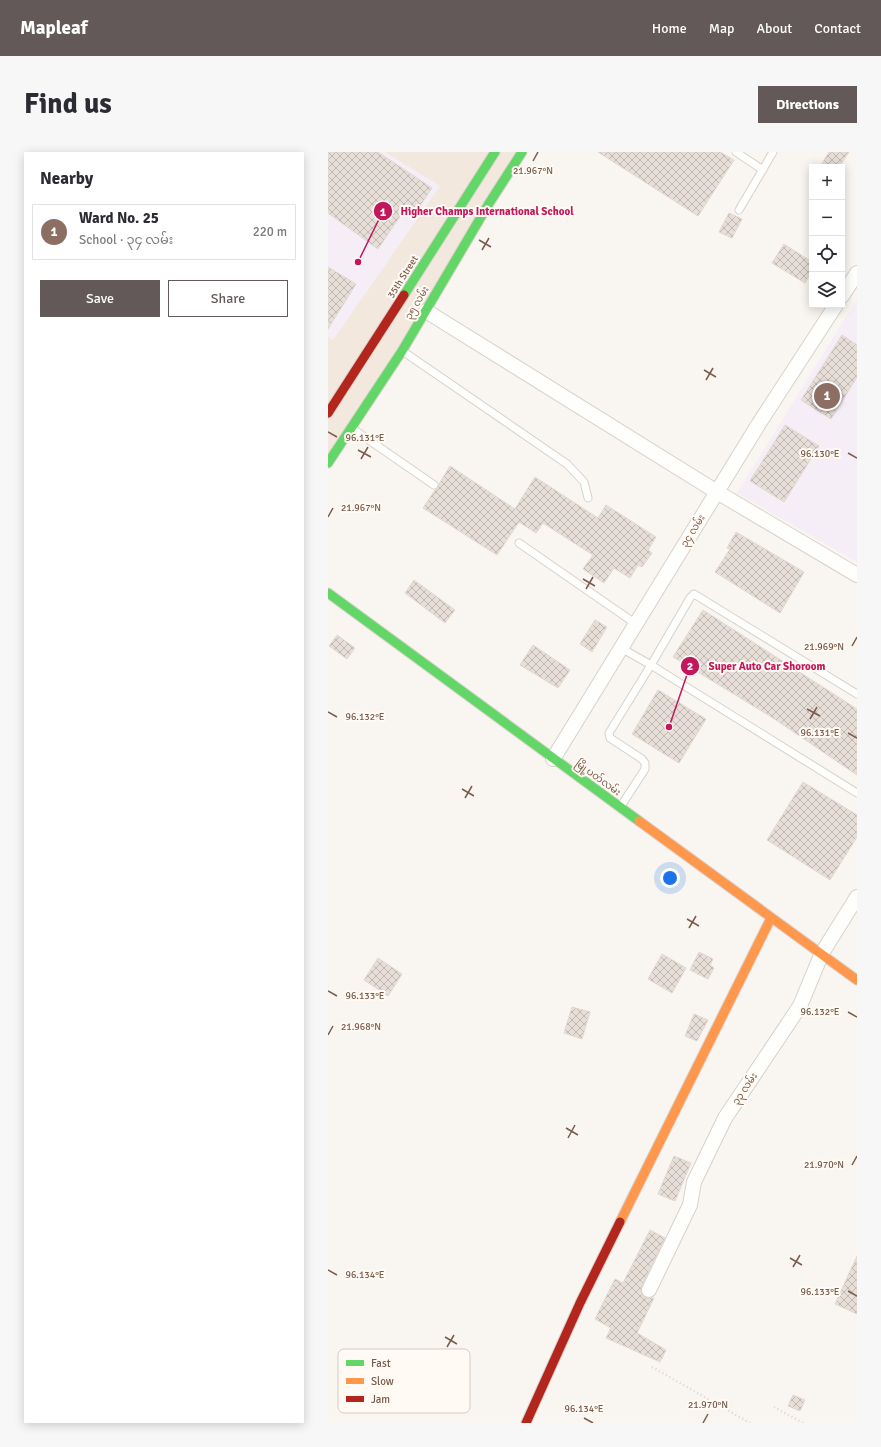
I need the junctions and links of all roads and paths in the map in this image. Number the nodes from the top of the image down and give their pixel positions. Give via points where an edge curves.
1 (495, 152) edge
2 (522, 152) edge
3 (736, 152) edge
4 (773, 152) edge
5 (763, 170) junction
6 (739, 210) dead end
7 (857, 273) edge
8 (845, 291) edge
9 (834, 308) edge
10 (426, 311) junction
11 (402, 351) junction
12 (328, 413) edge
13 (351, 428) junction
14 (328, 462) edge
15 (434, 485) dead end
16 (717, 492) junction
17 (588, 498) dead end
18 (519, 543) dead end
19 (857, 575) edge
20 (328, 594) edge
21 (636, 624) junction
22 (621, 648) junction
23 (651, 666) junction
24 (857, 694) edge
25 (553, 759) junction
26 (857, 793) edge
27 (620, 808) junction
28 (857, 897) edge
29 (771, 918) junction
30 (822, 953) junction
31 (857, 980) edge
32 (649, 1290) dead end
33 (652, 1367) dead end
34 (774, 1407) dead end
35 (526, 1423) edge
36 (750, 1423) edge
37 (803, 1423) edge

1 - 12 main road, 35th Street via 369,357
2 - 10 main road, ၃၅ လမ်း
3 - 5 lane
4 - 5 lane
5 - 6 lane
7 - 8 street
9 - 16 street, ၃၄ လမ်း
10 - 11 main road, ၃၅ လမ်း
10 - 16 street
11 - 13 main road, ၃၅ လမ်း via 386,368
11 - 17 lane via 567,464 584,482
13 - 14 main road, ၃၅ လမ်း
13 - 15 lane
16 - 19 street
16 - 21 street, ၃၄ လမ်း
18 - 21 lane
20 - 25 main road, မြို့ပတ်လမ်း
21 - 22 street, ၃၄ လမ်း
22 - 23 lane
22 - 25 street, ၃၄ လမ်း
23 - 24 lane via 694,594
23 - 26 lane
23 - 27 lane via 609,733 610,738 645,764 645,769
25 - 27 main road, မြို့ပတ်လမ်း
27 - 29 main road, မြို့ပတ်လမ်း
28 - 30 street, ၃၃ လမ်း
29 - 30 main road, မြို့ပတ်လမ်း
29 - 35 main road via 580,1303
30 - 31 main road, မြို့ပတ်လမ်း
30 - 32 street, ၃၃ လမ်း via 800,1006 725,1118 694,1182 690,1205
33 - 36 path
34 - 37 path

